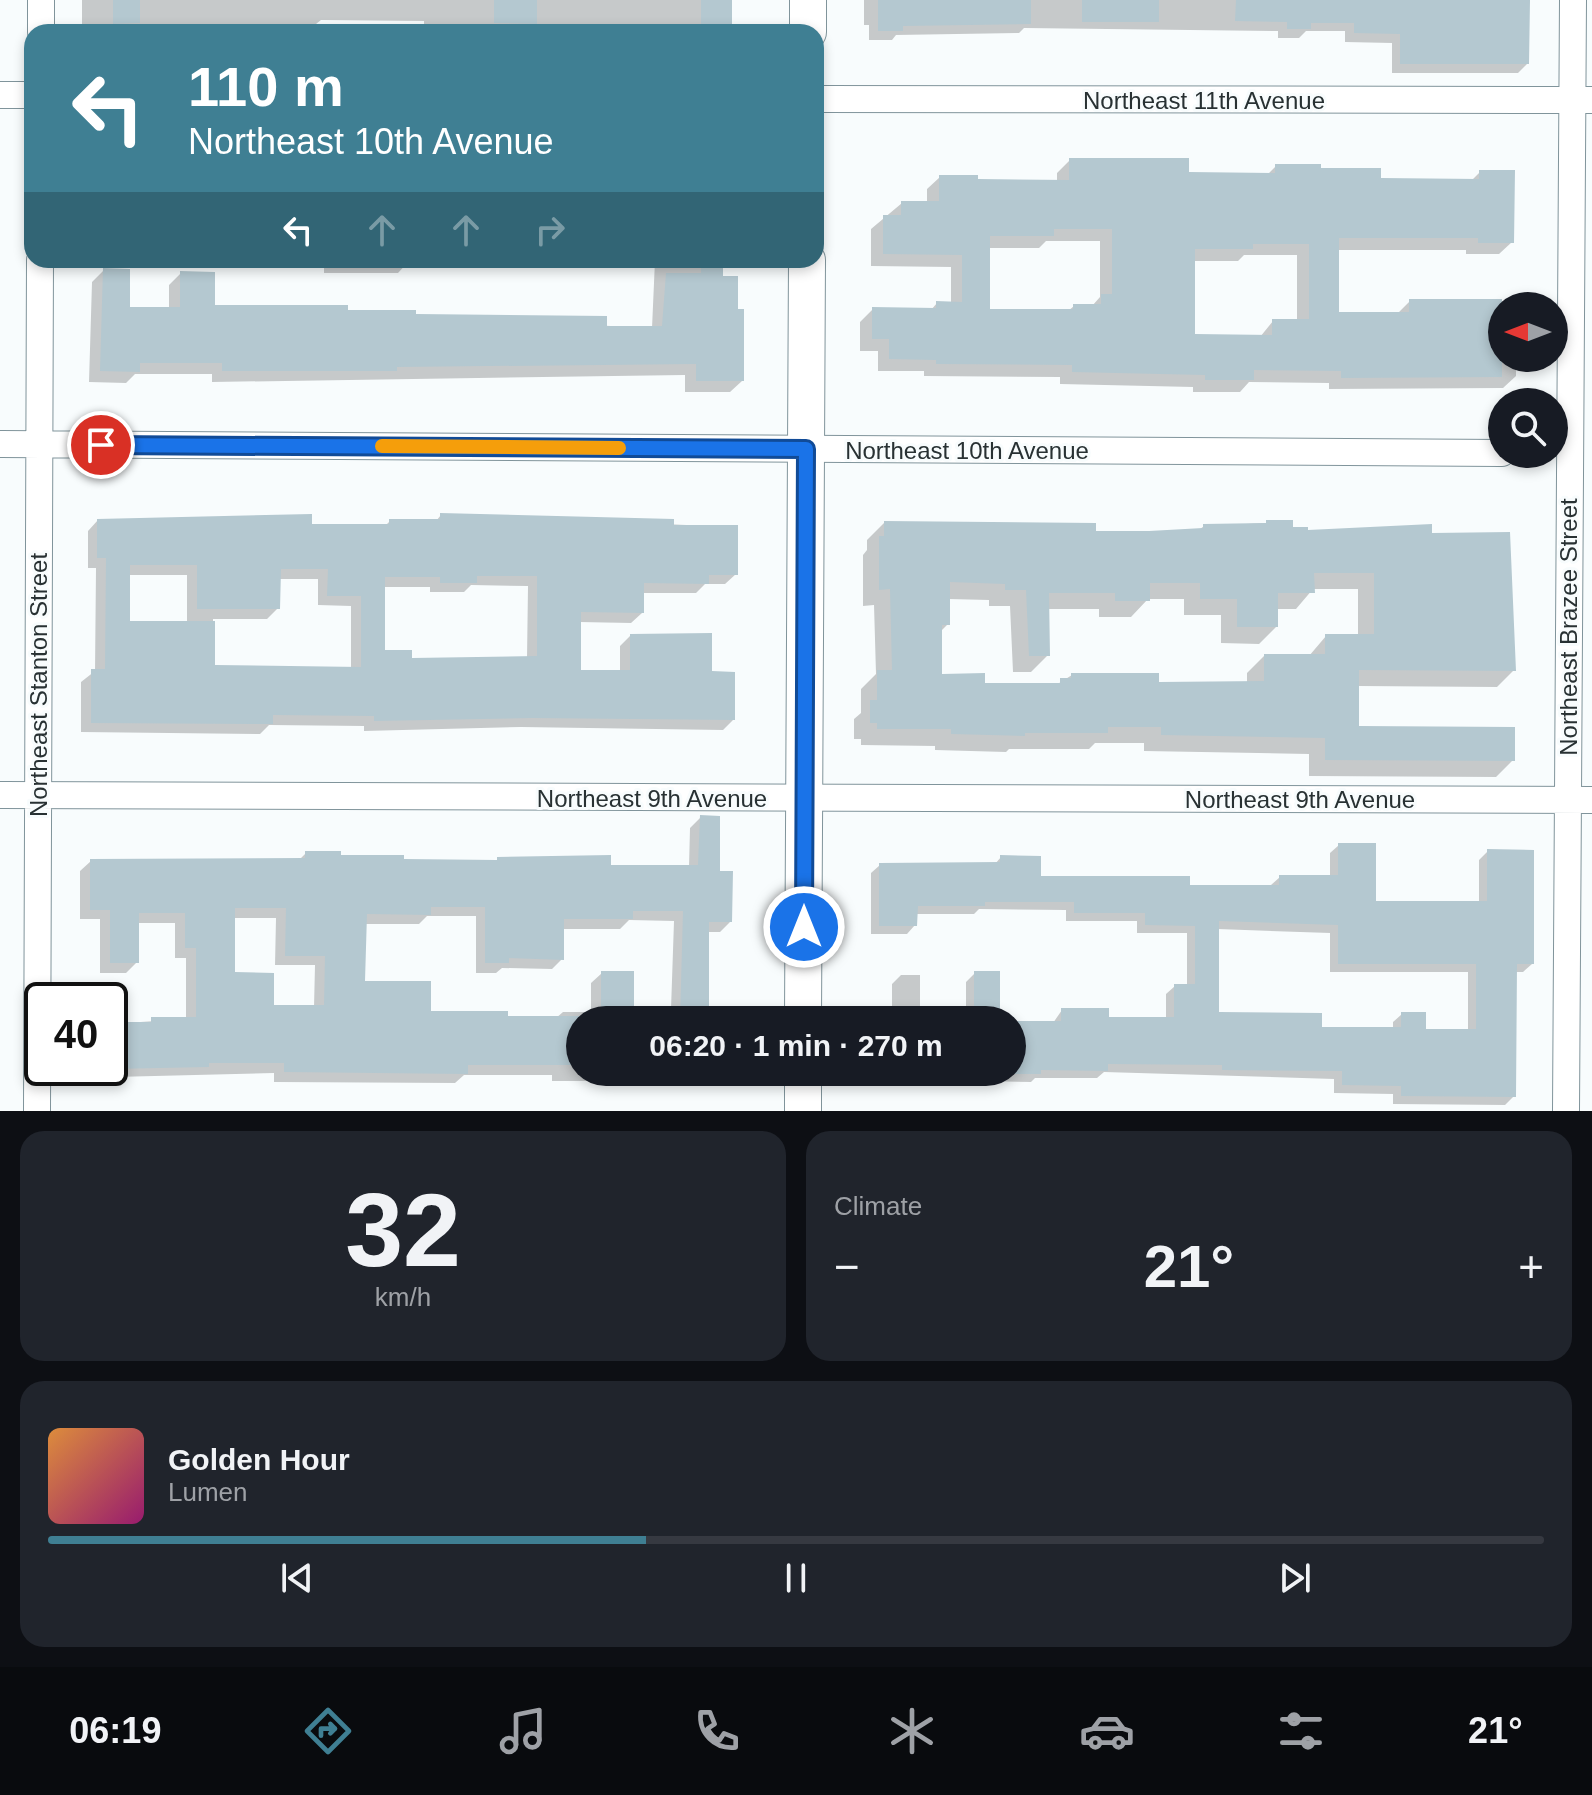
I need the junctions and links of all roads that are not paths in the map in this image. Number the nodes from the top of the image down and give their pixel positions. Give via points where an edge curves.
1 (41, 0) edge
2 (808, 0) edge
3 (1573, 0) edge
4 (41, 24) edge
5 (808, 24) edge
6 (0, 95) edge
7 (24, 95) edge
8 (824, 99) edge
9 (1582, 100) edge
10 (40, 268) edge
11 (807, 268) edge
12 (0, 444) edge
13 (39, 444) junction
14 (806, 449) junction
15 (1488, 453) edge
16 (1572, 453) edge
17 (0, 795) edge
18 (38, 795) junction
19 (804, 799) junction
20 (1580, 800) edge
21 (803, 1006) edge
22 (803, 1086) edge
23 (37, 1111) edge
24 (803, 1111) edge
25 (1566, 1111) edge

1 - 4 street
2 - 5 street
3 - 9 street, Northeast Brazee Street
6 - 7 street
8 - 9 street, Northeast 11th Avenue
9 - 16 street, Northeast Brazee Street
10 - 13 street, Northeast Stanton Street
11 - 14 street
12 - 13 street, Northeast 10th Avenue
13 - 14 street, Northeast 10th Avenue
13 - 18 street, Northeast Stanton Street
14 - 15 street, Northeast 10th Avenue
14 - 19 street
16 - 20 street, Northeast Brazee Street
17 - 18 street, Northeast 9th Avenue
18 - 19 street, Northeast 9th Avenue
18 - 23 street, Northeast Stanton Street
19 - 20 street, Northeast 9th Avenue
19 - 21 street
20 - 25 street, Northeast Brazee Street
22 - 24 street

